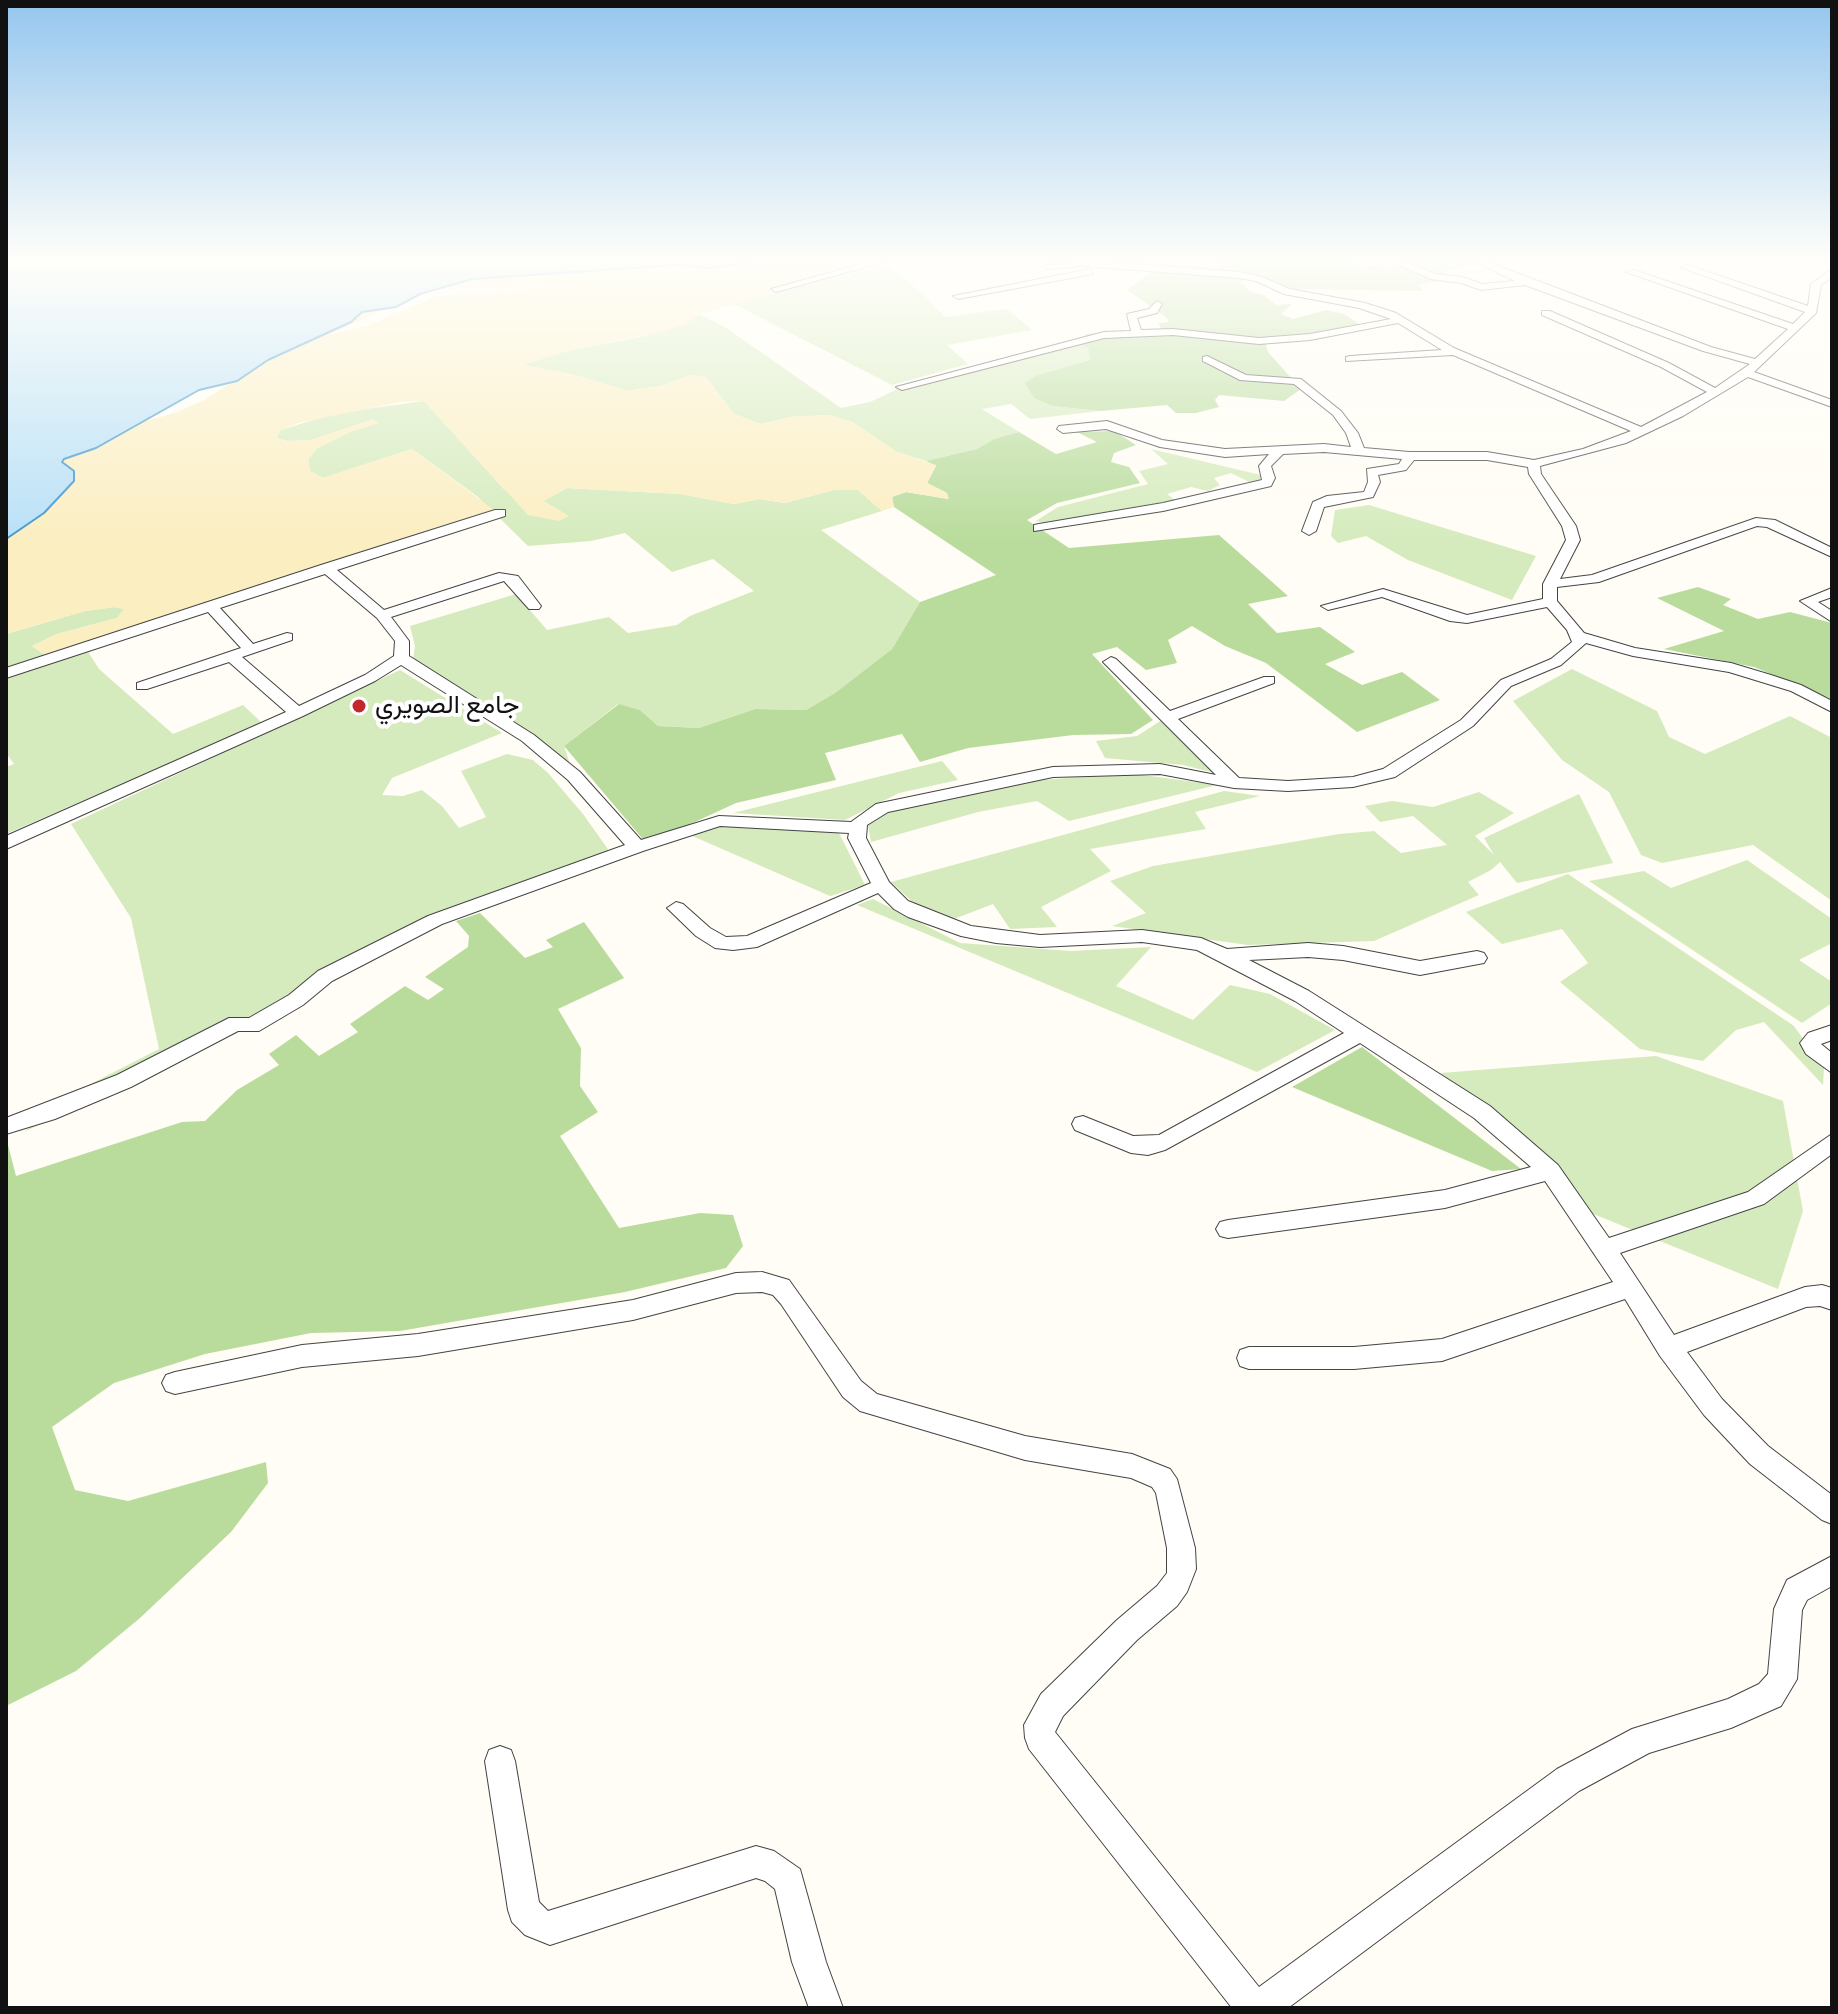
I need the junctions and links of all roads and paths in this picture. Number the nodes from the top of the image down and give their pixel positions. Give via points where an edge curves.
1 (1030, 354) edge
2 (1440, 354) edge
3 (1459, 354) edge
4 (1640, 354) edge
5 (1719, 354) edge
6 (1767, 354) edge
7 (1207, 359) dead end
8 (1350, 359) dead end
9 (1752, 368) junction
10 (902, 387) dead end
11 (1716, 393) junction
12 (1832, 404) edge
13 (1063, 429) dead end
14 (1640, 431) junction
15 (1359, 451) junction
16 (1278, 452) junction
17 (1409, 456) junction
18 (1534, 464) junction
19 (500, 513) dead end
20 (1039, 528) dead end
21 (1309, 531) dead end
22 (1832, 553) edge
23 (326, 568) junction
24 (1550, 584) junction
25 (1832, 592) edge
26 (1550, 602) junction
27 (534, 606) dead end
28 (1328, 606) dead end
29 (211, 607) junction
30 (382, 615) junction
31 (1832, 618) edge
32 (1579, 636) junction
33 (287, 637) dead end
34 (250, 649) junction
35 (231, 656) junction
36 (401, 658) junction
37 (1111, 662) dead end
38 (6, 673) edge
39 (1269, 680) dead end
40 (142, 686) dead end
41 (1832, 707) edge
42 (297, 713) junction
43 (1169, 717) junction
44 (1234, 783) junction
45 (858, 828) junction
46 (6, 843) edge
47 (637, 847) junction
48 (881, 885) junction
49 (676, 908) dead end
50 (1226, 955) junction
51 (1477, 958) dead end
52 (1832, 1032) edge
53 (1361, 1033) junction
54 (1832, 1065) edge
55 (1083, 1124) dead end
56 (6, 1126) edge
57 (1832, 1142) edge
58 (1550, 1171) junction
59 (1228, 1229) dead end
60 (1604, 1249) junction
61 (1630, 1287) junction
62 (1832, 1300) edge
63 (1669, 1348) junction
64 (1249, 1358) dead end
65 (175, 1383) dead end
66 (1832, 1511) edge
67 (1832, 1570) edge
68 (500, 1761) dead end
69 (826, 2008) edge
70 (1254, 2008) edge
71 (1260, 2008) edge

1 - 10 street
2 - 8 street
3 - 14 street
4 - 11 street
5 - 9 street
6 - 9 street
7 - 15 street via 1244,378 1297,381 1337,413
9 - 11 street
9 - 12 street
11 - 14 street
13 - 16 street via 1107,425 1148,440 1211,452
14 - 18 street
15 - 16 street
15 - 17 street
16 - 20 street via 1265,466 1267,483
17 - 18 street via 1487,456
17 - 21 street via 1402,467 1371,472 1369,494 1318,505
18 - 24 street via 1573,540
19 - 23 street
22 - 24 street via 1770,523 1756,522 1594,579
23 - 29 street
23 - 30 street
24 - 26 street
25 - 31 street via 1807,601
26 - 28 street via 1467,619 1383,593
26 - 32 street
27 - 30 street via 513,579 504,576
29 - 34 street
29 - 38 street
30 - 36 street via 402,641
32 - 41 street via 1633,652 1743,672 1796,688
32 - 44 street via 1573,650 1506,683 1467,723 1389,773 1327,784
33 - 34 street
34 - 35 street
35 - 40 street
35 - 42 street
36 - 42 street
36 - 47 street via 528,738 574,776
37 - 43 street
39 - 43 street
42 - 46 street
43 - 44 street
44 - 45 street via 1160,769 1053,772 882,808
45 - 47 street via 719,821
45 - 48 street via 857,838
47 - 56 street via 435,920 325,976 252,1026 236,1023 124,1081
48 - 49 street via 750,942 733,944 703,932
48 - 50 street via 915,913 968,932 1040,941 1174,938
50 - 51 street via 1308,950 1420,968
50 - 53 street
52 - 54 street via 1810,1043
53 - 55 street via 1165,1142 1131,1144
53 - 58 street via 1482,1112
57 - 60 street via 1756,1198
58 - 59 street via 1445,1199
58 - 60 street
60 - 61 street
61 - 63 street
61 - 64 street via 1442,1350 1354,1358
62 - 63 street via 1805,1297
63 - 66 street via 1713,1407 1759,1455
65 - 70 street via 302,1356 418,1345 633,1310 736,1283 762,1282 781,1287 790,1297 852,1389 869,1403 1025,1448 1132,1466 1161,1478 1181,1548 1177,1582 1052,1705 1039,1725 1040,1738
67 - 71 street via 1797,1590 1788,1609 1782,1679 1770,1695 1643,1740 1568,1780
68 - 69 street via 524,1910 537,1923 550,1928 756,1862 774,1867 789,1880

